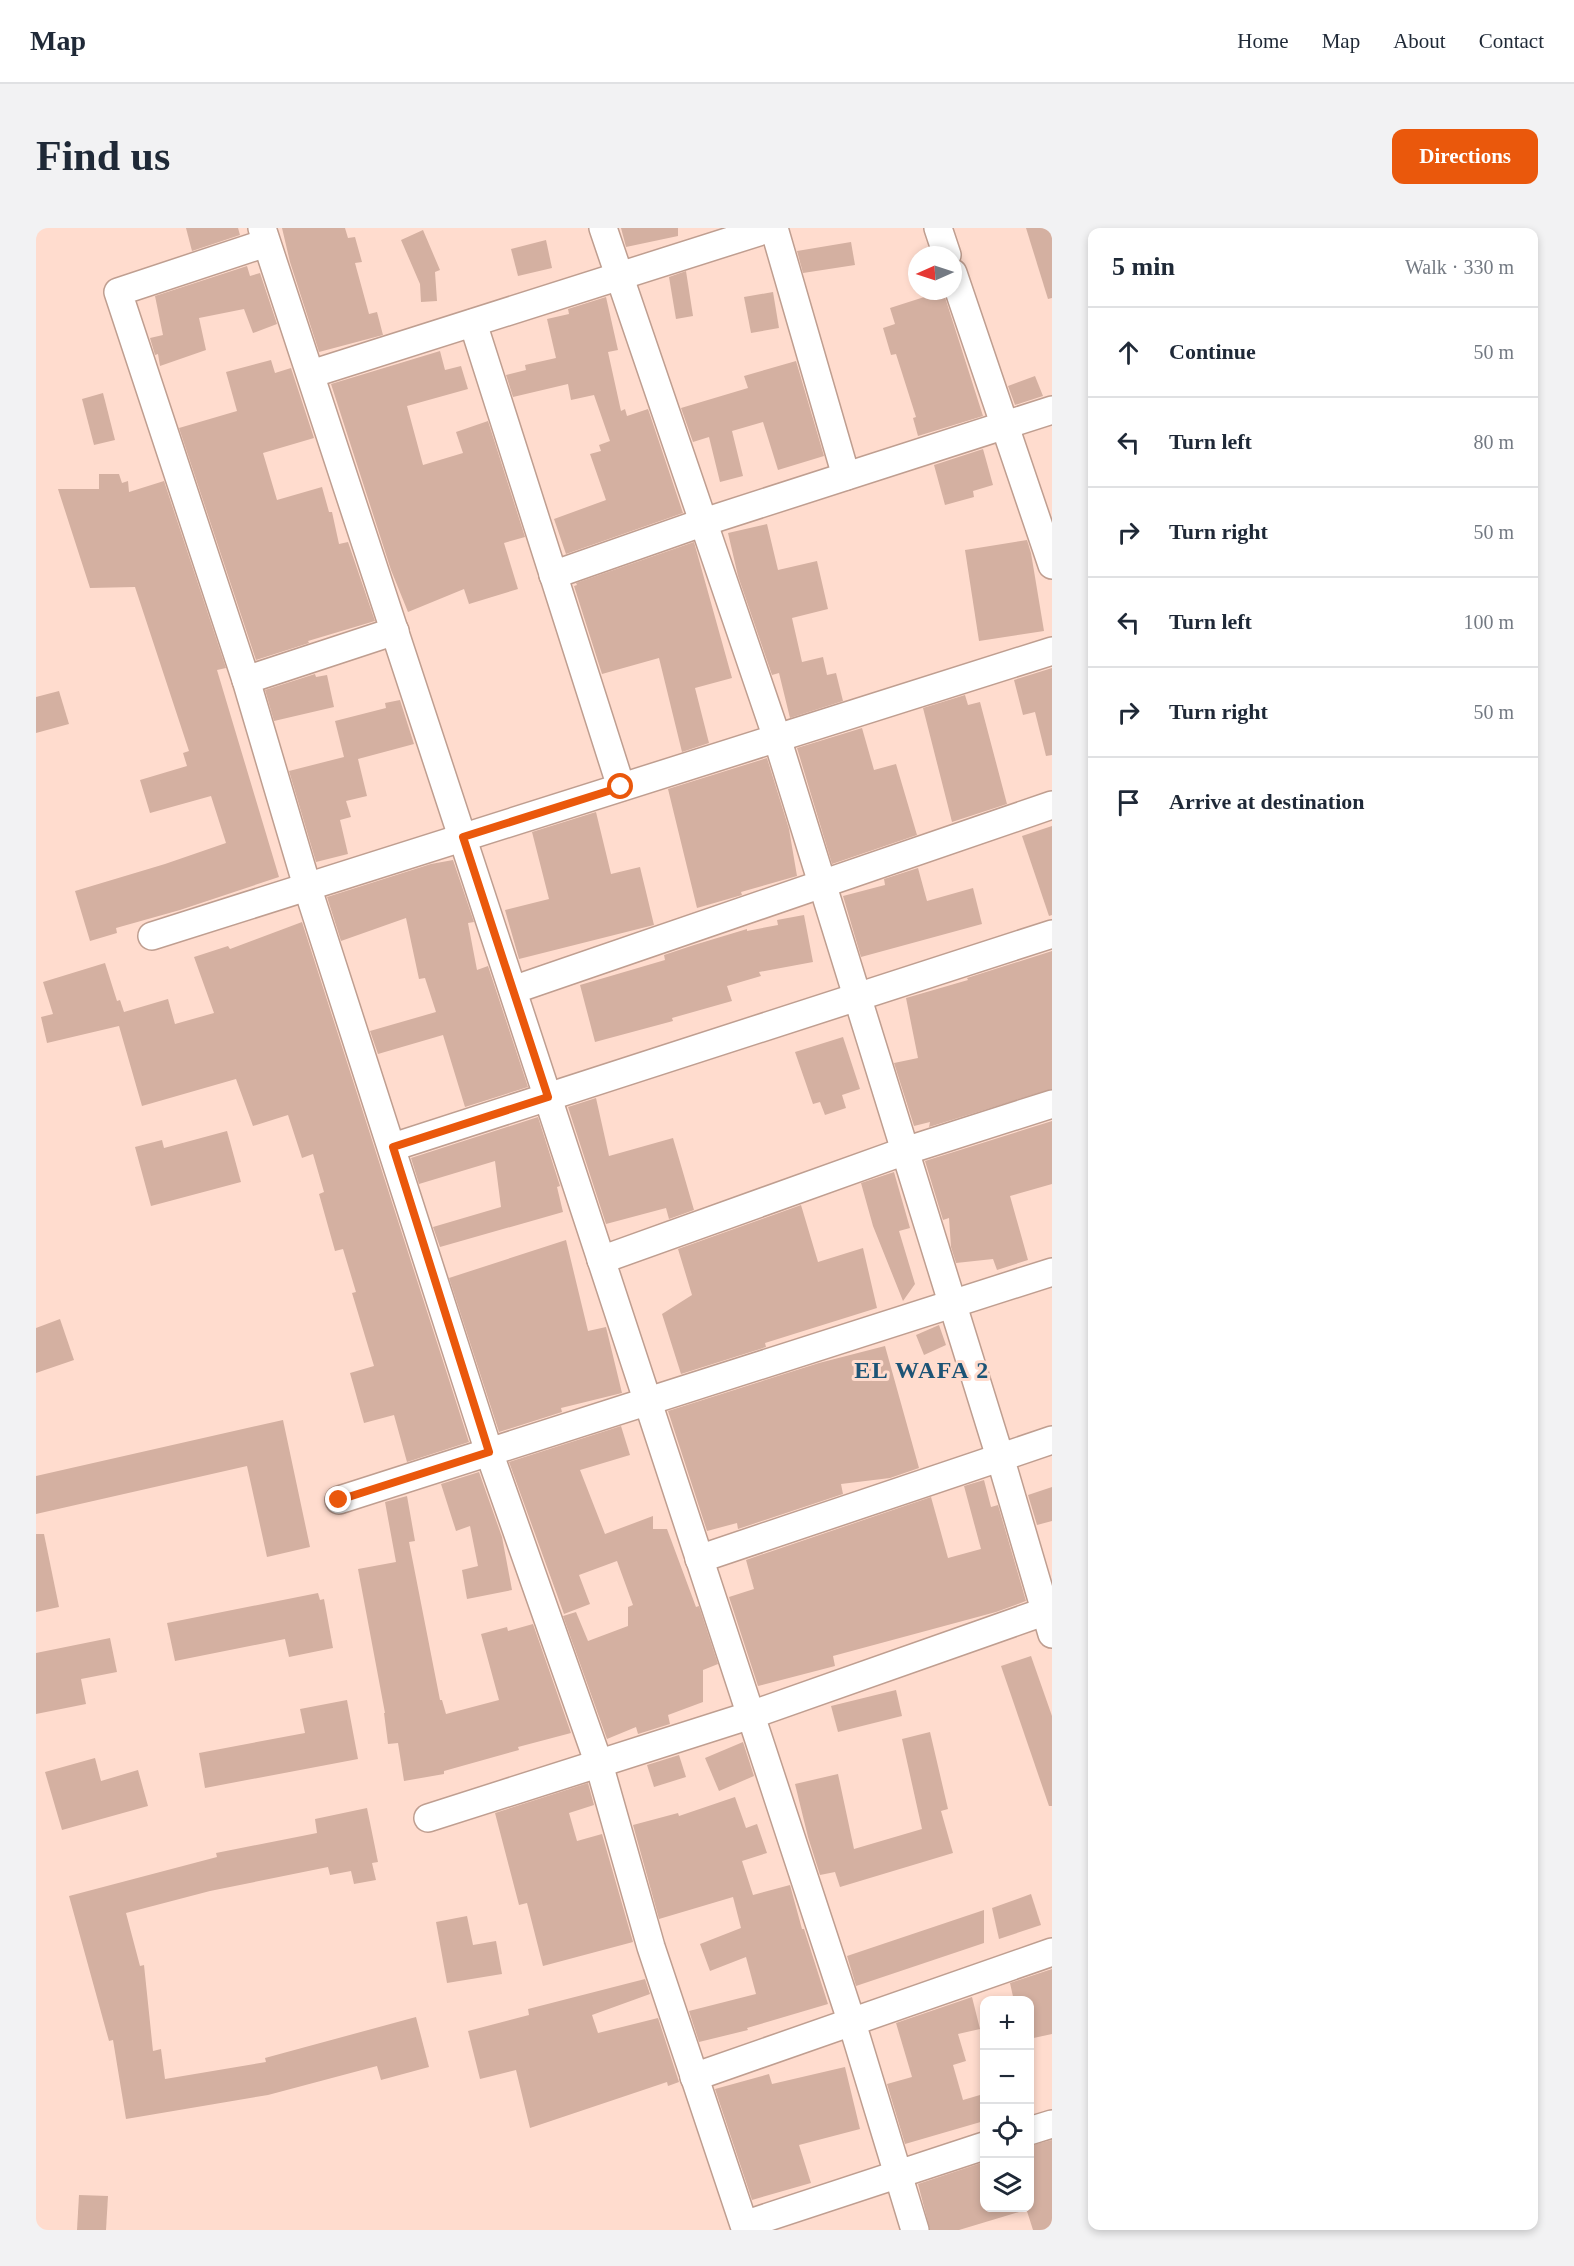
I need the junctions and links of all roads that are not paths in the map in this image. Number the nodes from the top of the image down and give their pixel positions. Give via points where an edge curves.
1 (603, 228) edge
2 (772, 228) edge
3 (938, 228) edge
4 (264, 236) edge
5 (944, 246) edge
6 (619, 276) junction
7 (962, 299) edge
8 (473, 323) junction
9 (311, 374) junction
10 (1052, 410) edge
11 (1005, 425) junction
12 (846, 476) junction
13 (704, 522) junction
14 (1052, 565) edge
15 (553, 575) junction
16 (395, 631) junction
17 (1052, 651) edge
18 (246, 680) junction
19 (777, 738) junction
20 (621, 787) junction
21 (1052, 805) edge
22 (463, 837) junction
23 (823, 885) junction
24 (307, 886) junction
25 (1052, 934) edge
26 (152, 936) dead end
27 (513, 990) junction
28 (857, 997) junction
29 (548, 1097) junction
30 (1052, 1104) edge
31 (393, 1147) junction
32 (905, 1151) junction
33 (602, 1260) junction
34 (1052, 1272) edge
35 (953, 1304) junction
36 (648, 1402) junction
37 (1052, 1440) edge
38 (489, 1452) junction
39 (1000, 1457) junction
40 (339, 1500) dead end
41 (699, 1558) junction
42 (1050, 1618) edge
43 (751, 1715) junction
44 (599, 1764) junction
45 (428, 1818) dead end
46 (1052, 1952) edge
47 (852, 2023) junction
48 (694, 2077) junction
49 (1052, 2124) edge
50 (1034, 2129) edge
51 (980, 2147) edge
52 (897, 2174) junction
53 (915, 2230) edge

1 - 6 street
2 - 6 street
2 - 12 street
3 - 5 street
4 - 9 street
4 - 18 street via 118,292
6 - 8 street
6 - 13 street
7 - 11 street
8 - 9 street
8 - 15 street
9 - 16 street
10 - 11 street
11 - 12 street
11 - 14 street
12 - 13 street
13 - 15 street
13 - 19 street
15 - 20 street
16 - 18 street
16 - 22 street
17 - 19 street
18 - 24 street
19 - 20 street
19 - 23 street
20 - 22 street
21 - 23 street
22 - 24 street
22 - 27 street
23 - 27 street
23 - 28 street
24 - 26 street
24 - 31 street
25 - 28 street
27 - 29 street
28 - 29 street
28 - 32 street
29 - 31 street
29 - 33 street
30 - 32 street
31 - 38 street
32 - 33 street
32 - 35 street
33 - 36 street
34 - 35 street
35 - 36 street
35 - 39 street
36 - 38 street
36 - 41 street
37 - 39 street
38 - 40 street
38 - 44 street
39 - 41 street
39 - 42 street
41 - 43 street
42 - 43 street
43 - 44 street
43 - 47 street
44 - 45 street
44 - 48 street via 651,1947
46 - 47 street
47 - 48 street
47 - 52 street
48 - 52 street via 744,2225
49 - 50 street
51 - 52 street
52 - 53 street

